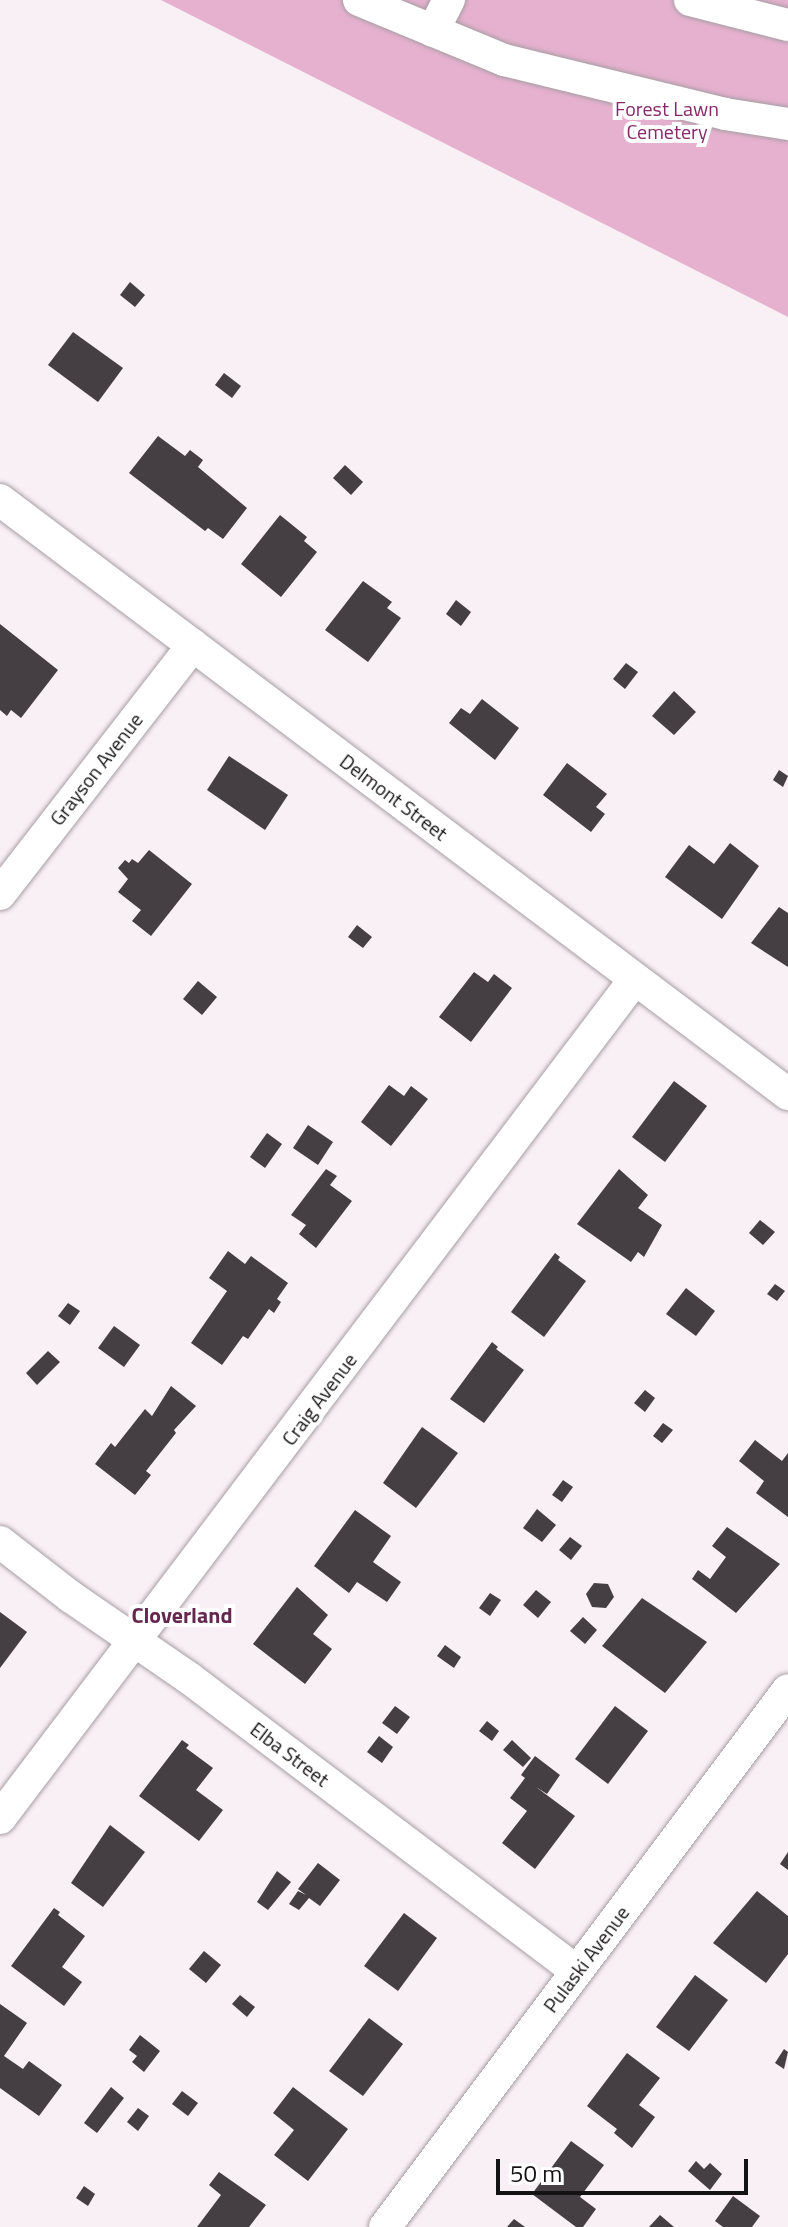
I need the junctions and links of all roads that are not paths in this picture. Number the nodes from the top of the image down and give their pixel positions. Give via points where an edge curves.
1 (359, 0) edge
2 (449, 0) edge
3 (690, 0) edge
4 (788, 25) edge
5 (433, 31) junction
6 (788, 124) edge
7 (0, 500) edge
8 (193, 645) junction
9 (0, 894) edge
10 (635, 979) junction
11 (788, 1094) edge
12 (0, 1542) edge
13 (134, 1641) junction
14 (788, 1690) edge
15 (0, 1818) edge
16 (577, 1971) junction
17 (385, 2227) edge

1 - 5 street
2 - 5 street
3 - 4 street
5 - 6 street via 504,60 725,114
7 - 8 street, Delmont Street
8 - 9 street, Grayson Avenue
8 - 10 street, Delmont Street
10 - 11 street, Delmont Street
10 - 13 street, Craig Avenue
12 - 13 street, Elba Street
13 - 15 street, Craig Avenue
13 - 16 street, Elba Street
14 - 16 street, Pulaski Avenue
16 - 17 street, Pulaski Avenue

